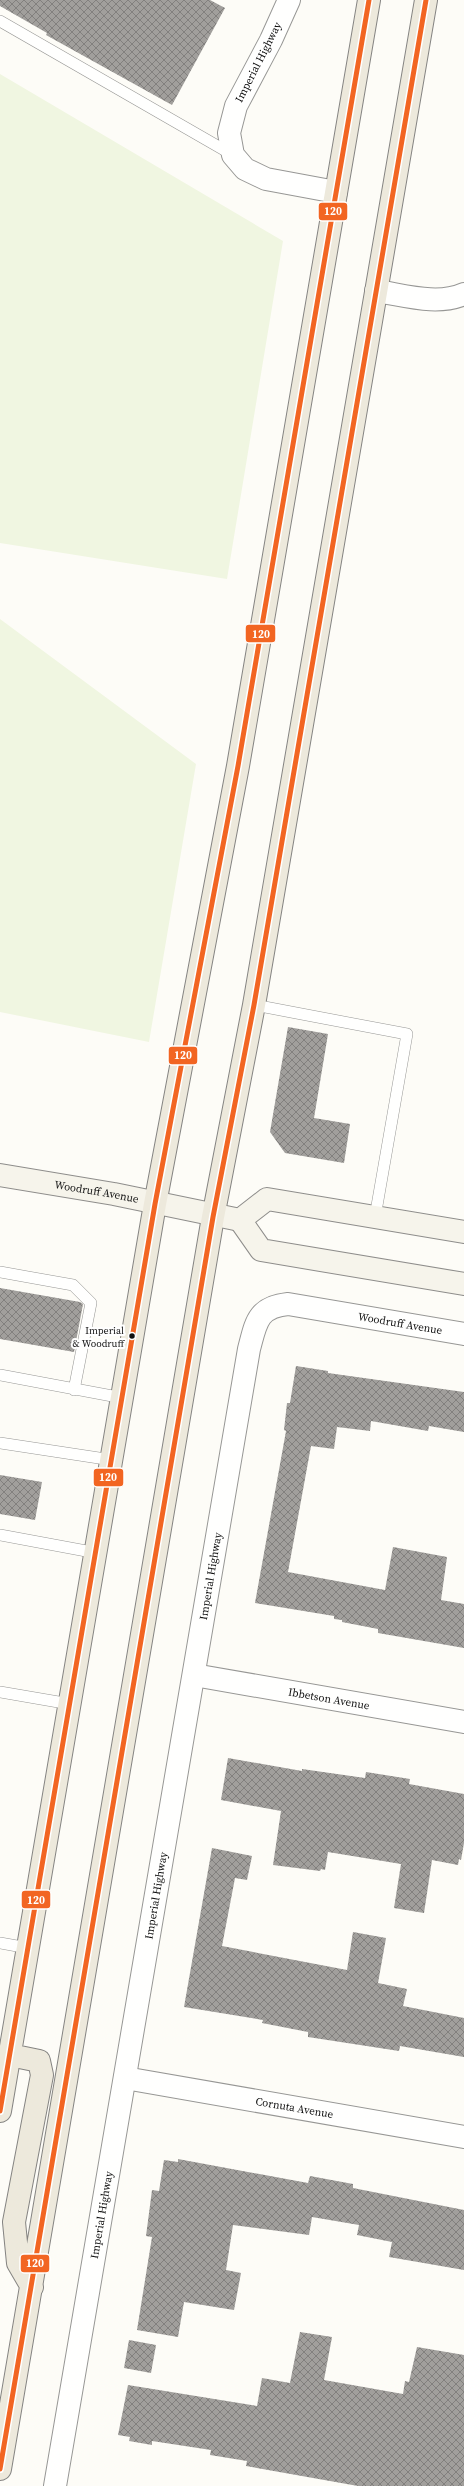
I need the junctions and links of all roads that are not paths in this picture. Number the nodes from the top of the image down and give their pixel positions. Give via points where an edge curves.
1 (289, 0) edge
2 (369, 0) edge
3 (426, 0) edge
4 (0, 21) edge
5 (232, 155) junction
6 (336, 192) junction
7 (376, 290) junction
8 (464, 294) edge
9 (254, 1004) junction
10 (0, 1174) edge
11 (155, 1204) junction
12 (213, 1217) junction
13 (375, 1217) junction
14 (240, 1220) junction
15 (464, 1232) edge
16 (0, 1272) edge
17 (464, 1284) edge
18 (267, 1310) joint
19 (464, 1334) edge
20 (0, 1375) edge
21 (74, 1390) junction
22 (123, 1398) junction
23 (0, 1443) edge
24 (112, 1460) junction
25 (0, 1536) edge
26 (97, 1553) junction
27 (194, 1675) junction
28 (0, 1692) edge
29 (70, 1704) junction
30 (464, 1722) edge
31 (0, 1943) edge
32 (28, 1948) junction
33 (5, 2055) edge
34 (125, 2078) junction
35 (0, 2112) edge
36 (464, 2136) edge
37 (32, 2287) junction
38 (0, 2469) edge
39 (55, 2486) edge

1 - 5 street, Imperial Highway via 236,106 229,133
2 - 6 main road
3 - 7 main road
4 - 5 lane
5 - 6 street via 246,169 266,180
6 - 11 main road via 238,766
7 - 8 street via 429,300 449,299
7 - 9 main road
9 - 12 main road
9 - 13 lane via 407,1034
10 - 11 main road, Woodruff Avenue via 114,1194
11 - 12 main road, Woodruff Avenue
11 - 22 main road
12 - 14 main road, Woodruff Avenue
12 - 37 main road
13 - 14 main road via 267,1200
13 - 15 main road
14 - 17 main road via 261,1250
16 - 21 lane via 73,1285 91,1303
18 - 19 street, Woodruff Avenue via 288,1304
18 - 27 street, Imperial Highway via 255,1325 249,1349
20 - 21 lane
21 - 22 lane
22 - 24 main road
23 - 24 lane
24 - 26 main road
25 - 26 lane
26 - 29 main road
27 - 30 street, Ibbetson Avenue
27 - 34 street, Imperial Highway
28 - 29 lane
29 - 32 main road
31 - 32 lane
32 - 33 main road
33 - 35 main road
33 - 37 main road via 39,2061 42,2075 14,2222 18,2263
34 - 36 street, Cornuta Avenue
34 - 39 street, Imperial Highway
37 - 38 main road

